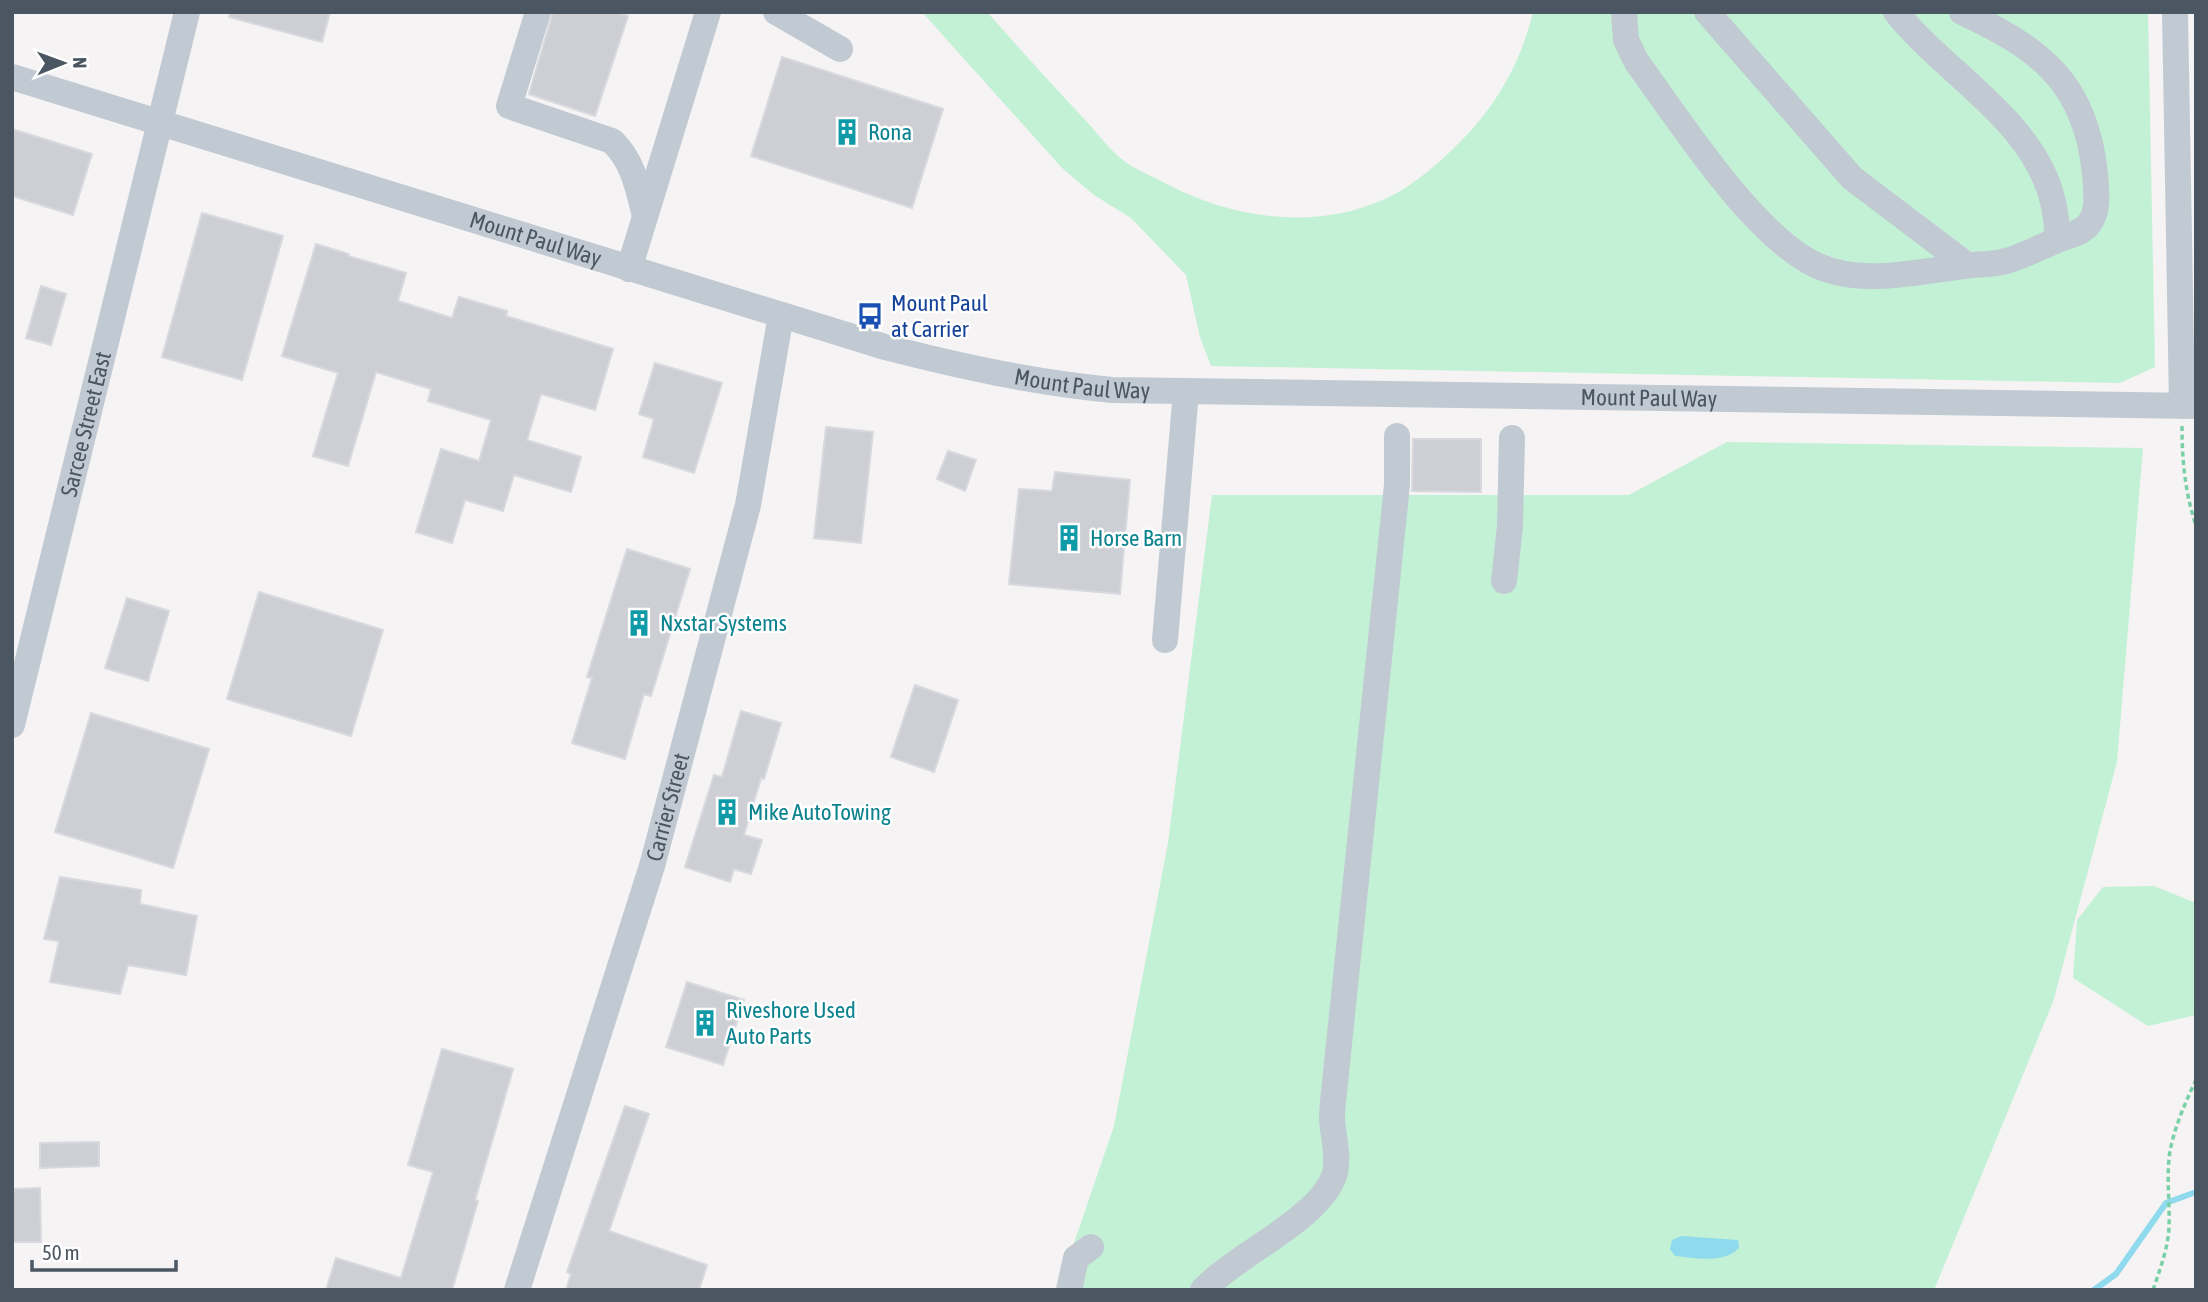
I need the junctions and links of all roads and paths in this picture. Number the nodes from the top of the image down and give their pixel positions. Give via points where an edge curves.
1 (187, 12) edge
2 (538, 12) edge
3 (708, 12) edge
4 (776, 12) edge
5 (1624, 12) edge
6 (1707, 12) edge
7 (1896, 12) edge
8 (1962, 12) edge
9 (2175, 12) edge
10 (841, 49) dead end
11 (12, 77) edge
12 (161, 124) junction
13 (645, 216) junction
14 (2058, 239) junction
15 (1967, 265) junction
16 (629, 269) junction
17 (2188, 307) edge
18 (781, 315) junction
19 (1186, 391) junction
20 (2189, 406) edge
21 (1397, 436) dead end
22 (1512, 438) dead end
23 (2196, 526) edge
24 (1504, 581) dead end
25 (1165, 640) dead end
26 (12, 725) edge
27 (2196, 1080) edge
28 (1091, 1247) dead end
29 (517, 1290) edge
30 (1069, 1290) edge
31 (1203, 1290) edge
32 (2153, 1290) edge

1 - 12 street, Sarcee Street East
2 - 13 street via 509,106 612,141 634,173
3 - 13 street
4 - 10 street
5 - 15 street via 1626,40 1636,61 1737,195 1779,239 1807,260 1825,269 1867,276
6 - 15 street via 1852,178
7 - 14 street via 2021,137 2053,200
8 - 14 street via 2033,51 2073,95 2083,117 2097,197 2093,217 2079,232
9 - 17 street
11 - 12 street, Mount Paul Way
12 - 16 street, Mount Paul Way
12 - 26 street, Sarcee Street East
13 - 16 street
14 - 15 street via 2004,262
16 - 18 street, Mount Paul Way
17 - 20 street
18 - 19 street, Mount Paul Way via 976,370 1052,384
18 - 29 street, Carrier Street via 748,505 652,866
19 - 20 street, Mount Paul Way
19 - 25 street
20 - 23 path via 2182,466
21 - 31 street via 1397,485 1332,1115 1336,1170 1314,1207 1218,1274
22 - 24 street
27 - 32 path via 2182,1108 2170,1151 2169,1228
28 - 30 street via 1076,1258

